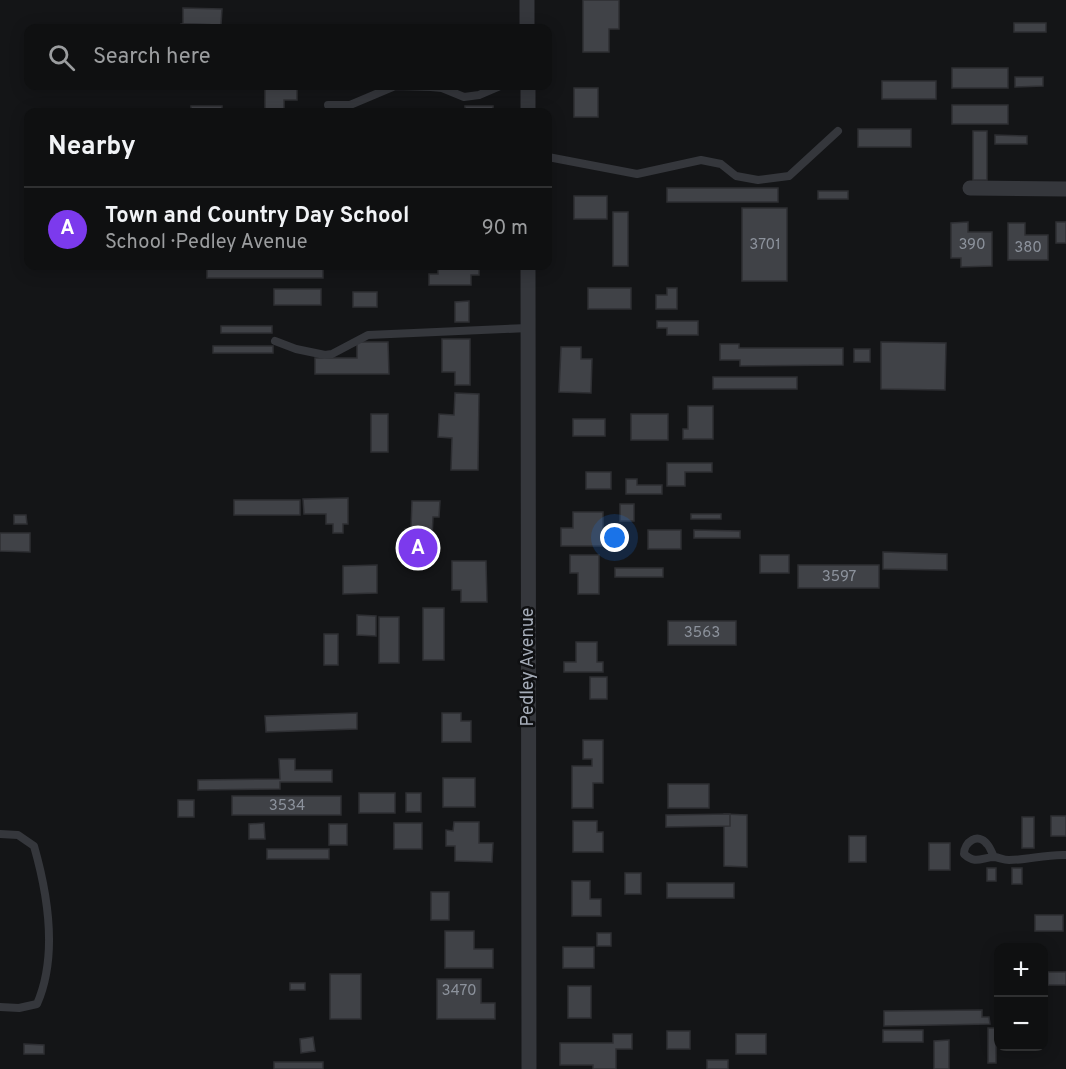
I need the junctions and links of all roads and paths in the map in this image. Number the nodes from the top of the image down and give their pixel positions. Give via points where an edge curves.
1 (527, 0) edge
2 (527, 24) edge
3 (386, 90) edge
4 (447, 90) edge
5 (491, 90) edge
6 (528, 90) edge
7 (328, 105) dead end
8 (528, 108) edge
9 (838, 130) dead end
10 (552, 158) edge
11 (970, 188) dead end
12 (1066, 189) edge
13 (528, 270) edge
14 (528, 328) junction
15 (275, 340) dead end
16 (0, 834) edge
17 (1066, 855) edge
18 (994, 857) dead end
19 (0, 1007) edge
20 (529, 1069) edge

1 - 2 street
3 - 7 lane via 350,105
4 - 5 lane via 464,97
6 - 8 street
9 - 10 lane via 789,176 758,180 736,176 722,164 702,160 637,174
11 - 12 street
13 - 14 street, Pedley Avenue
14 - 15 lane via 368,335 325,355
14 - 20 street, Pedley Avenue
16 - 19 lane via 18,835 34,846 42,876 48,949 44,987 37,1004
17 - 18 lane via 1007,860

